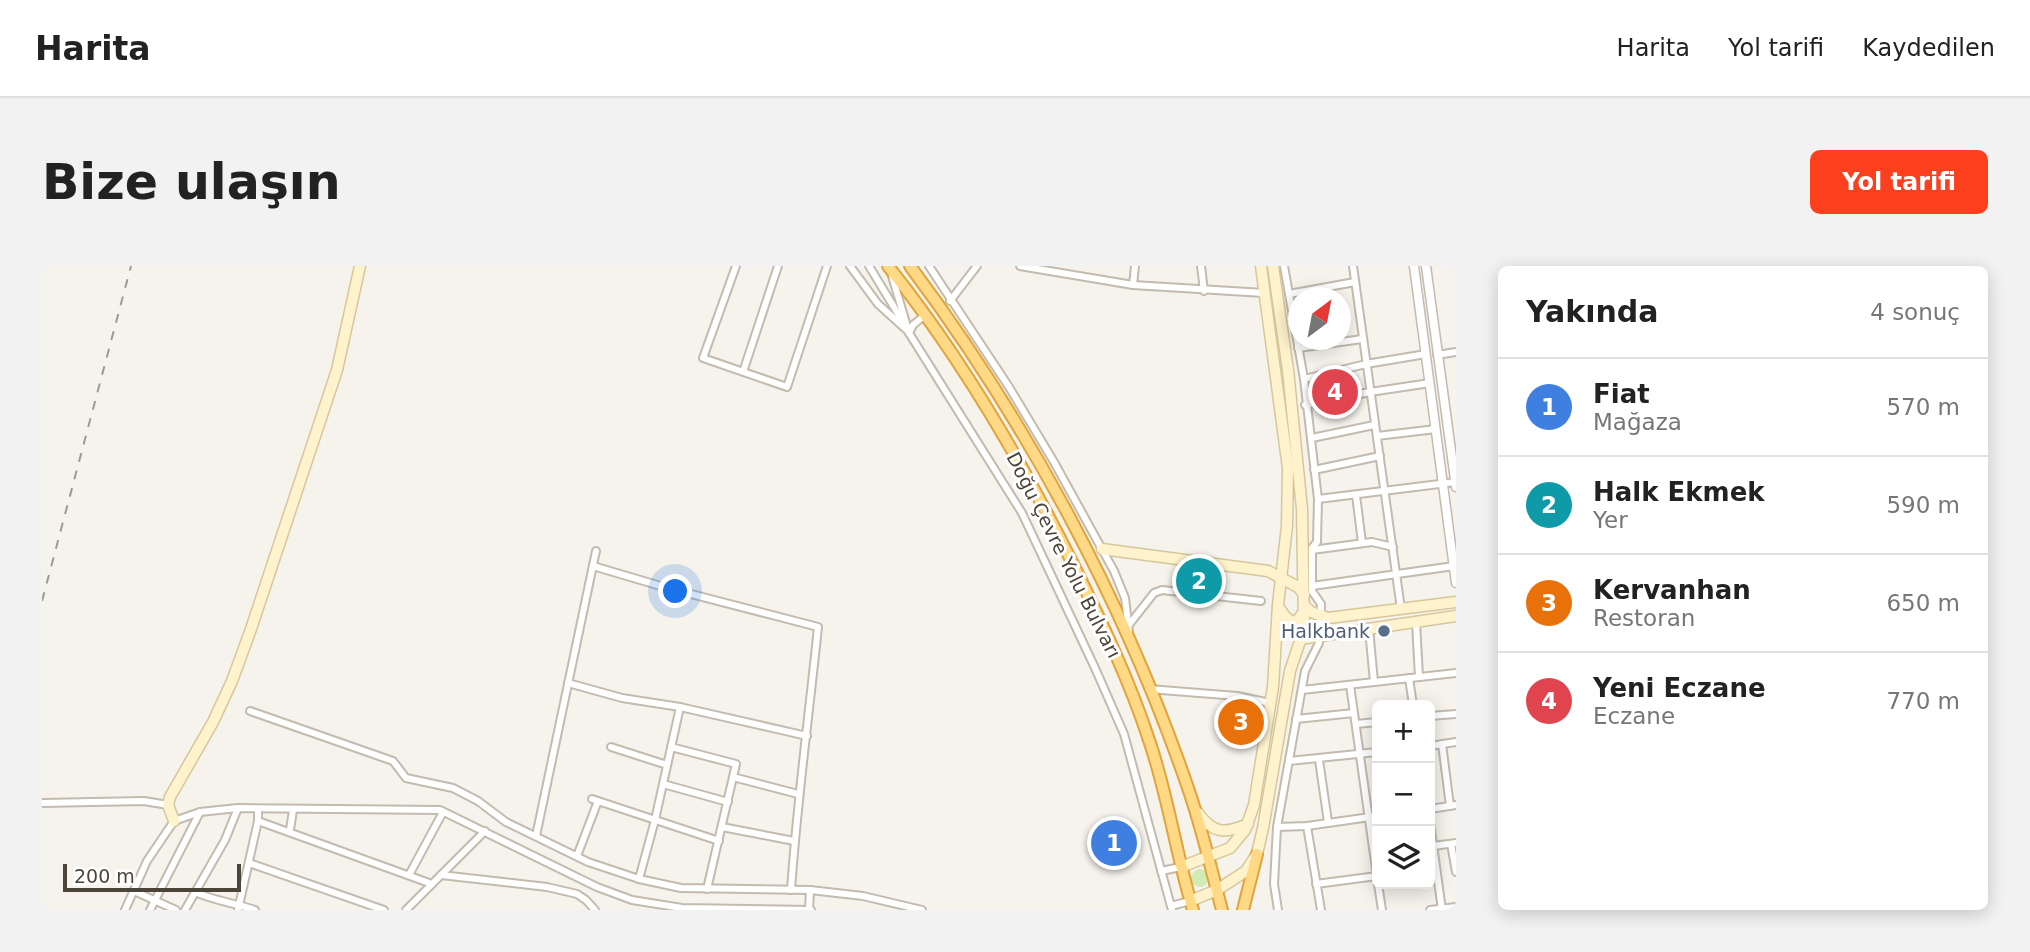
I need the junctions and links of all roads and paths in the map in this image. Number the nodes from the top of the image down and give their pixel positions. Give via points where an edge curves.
1 (360, 266) edge
2 (736, 266) edge
3 (778, 266) edge
4 (827, 266) edge
5 (850, 266) edge
6 (869, 266) edge
7 (910, 266) edge
8 (929, 266) edge
9 (977, 266) edge
10 (1020, 266) edge
11 (1085, 266) edge
12 (1135, 266) edge
13 (1201, 266) edge
14 (1261, 266) edge
15 (1273, 266) edge
16 (1284, 266) edge
17 (1353, 266) edge
18 (1414, 266) edge
19 (1426, 266) edge
20 (889, 267) edge
21 (1030, 267) edge
22 (1084, 277) junction
23 (1355, 282) junction
24 (1133, 285) junction
25 (1328, 287) edge
26 (1288, 288) edge
27 (1203, 291) junction
28 (1264, 293) junction
29 (950, 301) junction
30 (925, 315) junction
31 (909, 333) junction
32 (1362, 339) junction
33 (1351, 341) edge
34 (1298, 350) edge
35 (1456, 352) edge
36 (1426, 354) junction
37 (1437, 355) junction
38 (1366, 364) junction
39 (743, 372) junction
40 (1304, 379) junction
41 (1430, 383) junction
42 (1370, 391) junction
43 (1305, 405) junction
44 (1374, 425) junction
45 (1436, 429) junction
46 (1377, 436) junction
47 (1312, 438) junction
48 (1380, 456) junction
49 (1314, 470) junction
50 (1443, 484) junction
51 (1456, 484) edge
52 (1384, 492) junction
53 (1356, 495) junction
54 (1318, 499) junction
55 (1362, 543) junction
56 (1393, 547) junction
57 (1102, 549) junction
58 (1312, 550) junction
59 (596, 551) dead end
60 (593, 566) junction
61 (1454, 566) junction
62 (1395, 575) junction
63 (1282, 579) junction
64 (1456, 583) edge
65 (1308, 590) junction
66 (1261, 601) dead end
67 (1456, 602) edge
68 (1278, 605) junction
69 (1305, 606) junction
70 (1401, 610) junction
71 (1320, 616) junction
72 (1456, 616) edge
73 (1416, 622) junction
74 (1128, 626) junction
75 (1368, 629) junction
76 (1320, 635) junction
77 (1300, 639) junction
78 (1131, 644) junction
79 (1456, 673) edge
80 (1419, 677) junction
81 (1409, 678) junction
82 (1374, 682) junction
83 (568, 683) junction
84 (1350, 685) junction
85 (1149, 689) junction
86 (1302, 690) junction
87 (1412, 700) edge
88 (1270, 704) junction
89 (680, 707) junction
90 (250, 711) dead end
91 (1354, 713) junction
92 (1456, 713) edge
93 (1435, 715) edge
94 (1296, 719) junction
95 (1372, 722) edge
96 (1356, 724) junction
97 (807, 736) junction
98 (1456, 742) edge
99 (1441, 744) junction
100 (1435, 745) edge
101 (611, 747) dead end
102 (671, 747) junction
103 (1372, 753) edge
104 (1360, 754) junction
105 (1319, 760) junction
106 (1289, 761) junction
107 (667, 765) junction
108 (733, 776) junction
109 (663, 784) junction
110 (798, 794) junction
111 (728, 802) junction
112 (42, 803) edge
113 (168, 805) junction
114 (1453, 806) edge
115 (238, 808) junction
116 (1435, 808) edge
117 (258, 809) junction
118 (293, 810) junction
119 (1196, 811) junction
120 (443, 812) junction
121 (200, 813) junction
122 (1369, 817) junction
123 (1372, 817) edge
124 (655, 820) junction
125 (174, 821) junction
126 (258, 821) junction
127 (1328, 822) junction
128 (1248, 824) junction
129 (1307, 825) junction
130 (722, 827) junction
131 (1278, 827) junction
132 (290, 831) junction
133 (485, 831) junction
134 (536, 836) junction
135 (1372, 839) edge
136 (719, 841) junction
137 (794, 841) junction
138 (1454, 844) edge
139 (1435, 846) edge
140 (1257, 854) junction
141 (577, 856) junction
142 (1209, 858) junction
143 (249, 863) junction
144 (1181, 867) junction
145 (1161, 871) junction
146 (1456, 872) edge
147 (409, 875) junction
148 (441, 875) junction
149 (1372, 877) edge
150 (1435, 877) edge
151 (639, 878) junction
152 (432, 884) junction
153 (1316, 884) junction
154 (707, 889) junction
155 (1379, 889) edge
156 (791, 890) junction
157 (810, 890) junction
158 (1217, 890) junction
159 (134, 891) junction
160 (195, 892) junction
161 (156, 899) junction
162 (632, 900) junction
163 (1192, 905) edge
164 (1456, 906) edge
165 (238, 907) edge
166 (1171, 908) edge
167 (1442, 909) edge
168 (125, 910) edge
169 (150, 910) edge
170 (176, 910) edge
171 (185, 910) edge
172 (255, 910) edge
173 (384, 910) edge
174 (406, 910) edge
175 (595, 910) edge
176 (630, 910) edge
177 (810, 910) edge
178 (922, 910) edge
179 (1222, 910) edge
180 (1243, 910) edge
181 (1278, 910) edge
182 (1321, 910) edge
183 (1382, 910) edge
184 (1430, 910) edge

1 - 113 main road via 337,370 251,629 232,681
2 - 39 street via 703,358
3 - 39 street
4 - 39 street via 788,387
5 - 31 street via 878,304
6 - 31 street
7 - 78 highway, Doğu Çevre Yolu Bulvarı via 968,348 1034,455
8 - 29 street
9 - 29 street
10 - 21 street
11 - 22 street
12 - 24 street
13 - 27 street
14 - 28 main road
15 - 65 main road via 1298,464
16 - 26 street
17 - 23 street
18 - 36 street
19 - 37 street
20 - 30 highway, Doğu Çevre Yolu Bulvarı
20 - 31 street, Doğu Çevre Yolu Bulvarı
21 - 22 street
22 - 24 street
23 - 25 street
23 - 32 street
24 - 27 street
27 - 28 street
28 - 63 main road via 1288,468
29 - 57 street via 1009,387
30 - 31 street
30 - 144 highway, Doğu Çevre Yolu Bulvarı via 1027,478 1108,638 1154,753
31 - 145 street, Doğu Çevre Yolu Bulvarı via 1022,513 1074,621 1124,734
32 - 33 street
32 - 38 street
34 - 40 street
35 - 37 street
36 - 38 street
36 - 41 street
37 - 51 street
38 - 40 street
38 - 42 street
40 - 43 street
41 - 42 street
41 - 45 street
42 - 43 street
42 - 44 street
43 - 47 street
44 - 46 street
44 - 47 street
45 - 46 street
45 - 50 street
46 - 48 street
47 - 49 street
48 - 49 street
48 - 52 street
49 - 54 street
50 - 51 street
50 - 52 street
50 - 61 street
52 - 53 street
52 - 56 street
53 - 54 street
53 - 55 street
54 - 58 street via 1317,542
55 - 56 street
55 - 58 street
56 - 62 street
57 - 63 main road via 1261,570
57 - 74 street via 1125,598
58 - 65 street
59 - 60 street
60 - 83 street
60 - 97 street via 818,627
61 - 62 street
61 - 64 street
62 - 65 street
62 - 70 street
63 - 65 main road
63 - 68 main road
65 - 69 main road
65 - 71 street via 1321,604
66 - 74 street via 1162,590 1154,593
67 - 70 main road
68 - 69 main road via 1288,620 1296,622
68 - 88 main road
69 - 71 main road
69 - 77 main road
70 - 71 main road
71 - 76 street
72 - 73 main road
73 - 75 main road
73 - 80 street
74 - 78 street
75 - 76 main road
75 - 82 street
76 - 77 main road
76 - 86 street
77 - 140 main road via 1290,671
78 - 85 highway, Doğu Çevre Yolu Bulvarı
79 - 80 street
80 - 81 street
81 - 82 street
81 - 87 street
82 - 84 street
83 - 89 street
83 - 134 street
84 - 86 street
84 - 91 street
85 - 88 street via 1237,696
85 - 119 highway, Doğu Çevre Yolu Bulvarı
86 - 94 street
88 - 128 main road
89 - 97 street
89 - 102 street
90 - 134 street via 393,761 406,778 453,788
91 - 94 street
91 - 96 street
92 - 93 street
94 - 106 street
95 - 96 street
96 - 104 street
97 - 110 street
98 - 99 street
99 - 100 street
99 - 114 street
101 - 107 street
102 - 107 street
102 - 108 street via 736,764
103 - 104 street
104 - 105 street
104 - 122 street
105 - 106 street
105 - 127 street
106 - 131 street
107 - 109 street
108 - 110 street
108 - 111 street
109 - 111 street
109 - 124 street
110 - 137 street
111 - 130 street
112 - 113 street via 144,801
113 - 125 main road
114 - 116 street
115 - 117 street
115 - 121 street
115 - 160 street
117 - 118 street
117 - 126 street
118 - 120 street
118 - 132 street
119 - 128 main road via 1217,830 1232,831
119 - 142 highway, Doğu Çevre Yolu Bulvarı
120 - 133 street
120 - 147 street
121 - 125 street
121 - 161 street
122 - 123 street
122 - 127 street
122 - 135 street
124 - 136 street
124 - 141 street via 595,800
124 - 151 street
125 - 159 street via 147,861
126 - 132 street
126 - 143 street
127 - 129 street
128 - 142 main road via 1237,842
129 - 131 street
129 - 153 street
130 - 136 street
130 - 137 street
131 - 181 street via 1274,884
132 - 147 street
133 - 148 street
133 - 162 street
134 - 141 street
136 - 154 street
137 - 156 street
138 - 139 street
138 - 146 street
140 - 158 main road via 1246,872
140 - 180 highway
141 - 151 street
142 - 144 main road
142 - 158 highway, Doğu Çevre Yolu Bulvarı
143 - 165 street
143 - 173 street
144 - 145 street
144 - 163 highway, Doğu Çevre Yolu Bulvarı
145 - 166 street, Doğu Çevre Yolu Bulvarı
147 - 152 street
148 - 152 street
148 - 175 street via 547,887 577,894
149 - 153 street
150 - 167 street
151 - 154 street
152 - 174 street
153 - 182 street
154 - 156 street
155 - 183 street
156 - 157 street
157 - 177 street
157 - 178 street
158 - 163 main road
158 - 179 highway, Doğu Çevre Yolu Bulvarı
159 - 161 street
159 - 168 street
160 - 165 street
160 - 171 street
161 - 169 street
161 - 170 street
162 - 176 street
162 - 177 street via 682,908
163 - 166 street
164 - 167 street
165 - 172 street
167 - 184 street

